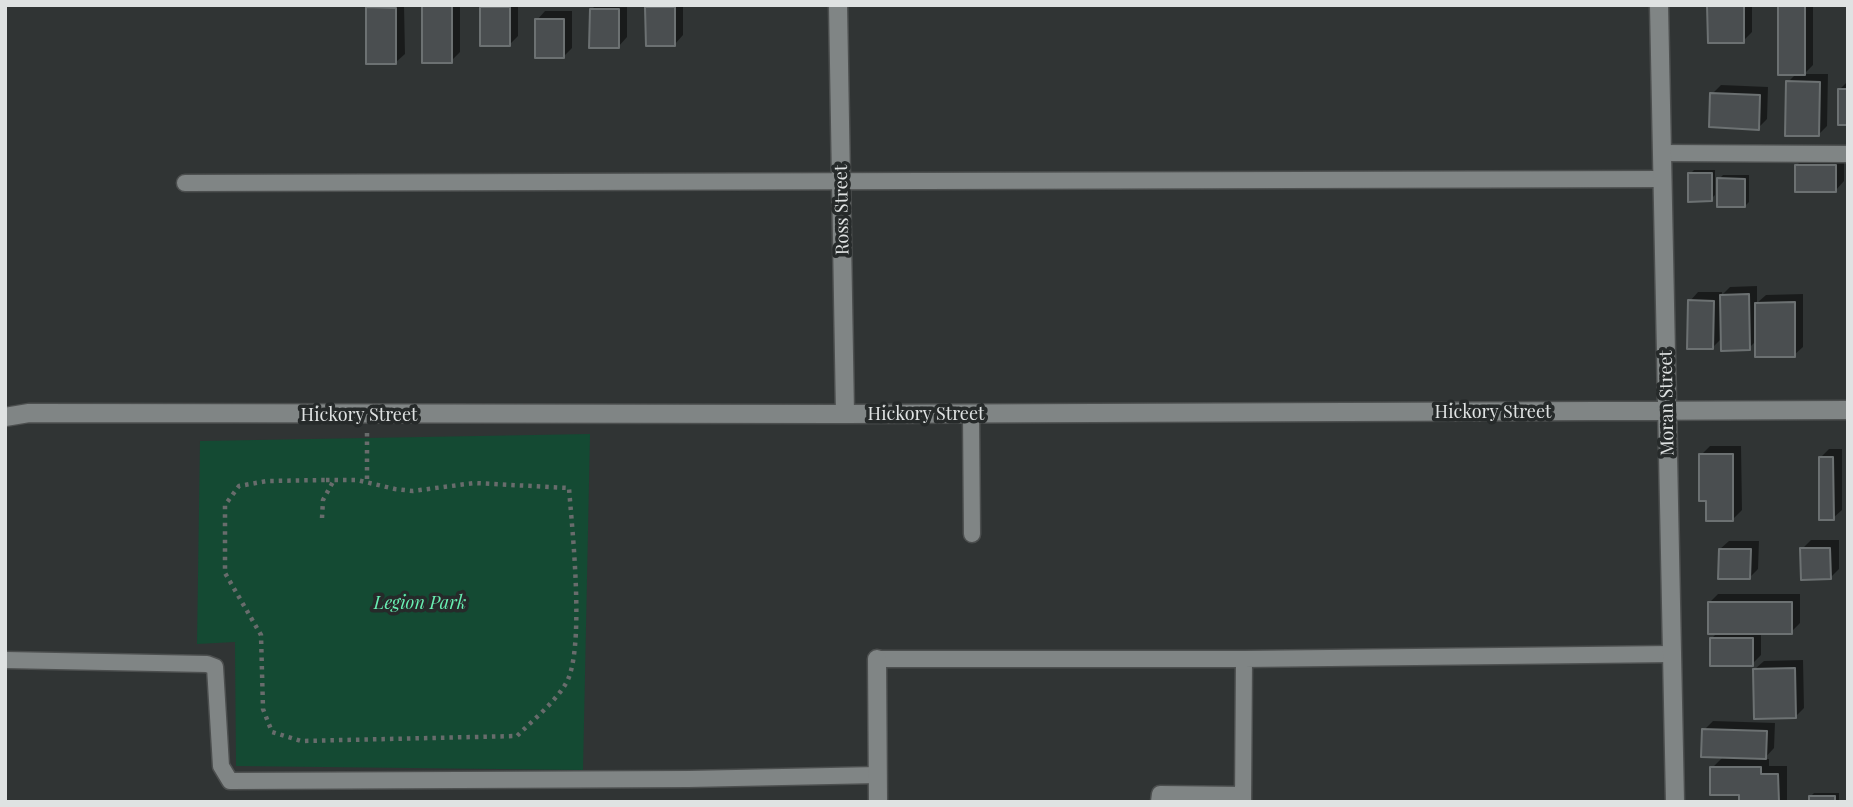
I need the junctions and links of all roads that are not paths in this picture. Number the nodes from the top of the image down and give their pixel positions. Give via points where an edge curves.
1 (838, 5) edge
2 (1659, 5) edge
3 (1662, 153) junction
4 (1848, 154) edge
5 (1663, 178) junction
6 (841, 180) junction
7 (185, 183) dead end
8 (1848, 410) edge
9 (1668, 411) junction
10 (845, 414) junction
11 (971, 414) junction
12 (5, 417) edge
13 (972, 534) dead end
14 (1672, 654) junction
15 (877, 659) joint
16 (1244, 659) junction
17 (5, 660) edge
18 (878, 775) junction
19 (1243, 798) edge
20 (878, 802) edge
21 (1160, 802) edge
22 (1675, 802) edge

1 - 6 street, Ross Street
2 - 3 street, Moran Street
3 - 4 lane
3 - 5 street, Moran Street
5 - 6 lane
5 - 9 street, Moran Street
6 - 7 lane
6 - 10 street, Ross Street
8 - 9 street, Hickory Street
9 - 11 street, Hickory Street
9 - 14 street, Moran Street
10 - 11 street, Hickory Street
10 - 12 street, Hickory Street via 29,413
11 - 13 lane
14 - 16 lane
14 - 22 street, Moran Street
15 - 16 lane
15 - 18 street
16 - 19 lane
17 - 18 lane via 215,667 221,766 230,781
18 - 20 street
19 - 21 lane via 1160,794

